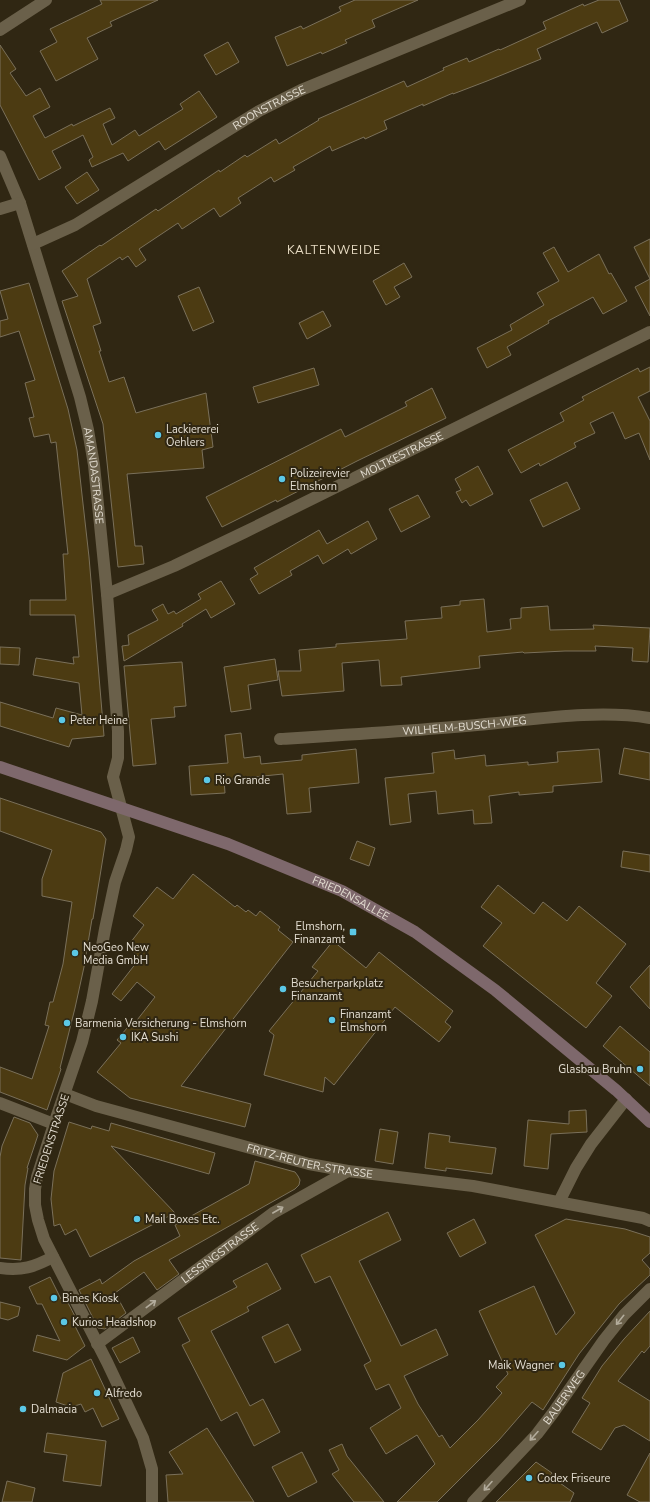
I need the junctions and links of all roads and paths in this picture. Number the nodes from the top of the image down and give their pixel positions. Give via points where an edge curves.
1 (46, 0) edge
2 (520, 0) edge
3 (0, 30) edge
4 (0, 156) edge
5 (20, 203) junction
6 (0, 209) edge
7 (33, 244) junction
8 (650, 332) edge
9 (107, 594) junction
10 (650, 718) edge
11 (280, 739) dead end
12 (0, 767) edge
13 (120, 808) junction
14 (65, 1094) junction
15 (626, 1099) junction
16 (0, 1102) edge
17 (638, 1110) junction
18 (650, 1116) edge
19 (650, 1122) edge
20 (54, 1124) junction
21 (348, 1171) junction
22 (559, 1202) junction
23 (646, 1220) edge
24 (53, 1256) junction
25 (0, 1268) edge
26 (650, 1290) edge
27 (97, 1344) junction
28 (152, 1502) edge
29 (473, 1502) edge

1 - 3 street
2 - 7 street, ROONSTRASSE via 301,90 259,111 75,225
4 - 5 street, AMANDASTRASSE
5 - 6 street
5 - 7 street, AMANDASTRASSE
7 - 9 street, AMANDASTRASSE via 88,430
8 - 9 street, MOLTKESTRASSE via 245,532
9 - 13 street, AMANDASTRASSE via 118,730 118,758 113,777
10 - 11 street, WILHELM-BUSCH-WEG via 591,715
12 - 13 main road, FRIEDENSALLEE
13 - 14 street, FRIEDENSTRASSE via 129,837 115,882 92,1002
13 - 15 main road, FRIEDENSALLEE via 228,844 342,891 415,932 495,990
14 - 20 street, FRIEDENSTRASSE
14 - 21 street, FRITZ-REUTER-STRASSE via 96,1106 223,1141 309,1164
15 - 17 main road, FRIEDENSALLEE
15 - 22 street via 591,1144
16 - 20 street
17 - 18 main road
17 - 19 main road, FRIEDENSALLEE
20 - 24 street, FRIEDENSTRASSE via 35,1189 38,1220
21 - 22 street, FRITZ-REUTER-STRASSE via 473,1186
27 -> 21 street, LESSINGSTRASSE via 273,1213
22 - 23 street, FRITZ-REUTER-STRASSE
24 - 25 street via 22,1270
24 - 27 street, FRIEDENSTRASSE
26 -> 29 street, BAUERWEG via 624,1315 604,1340 536,1434
27 - 28 street, FRIEDENSTRASSE via 143,1438 152,1469

